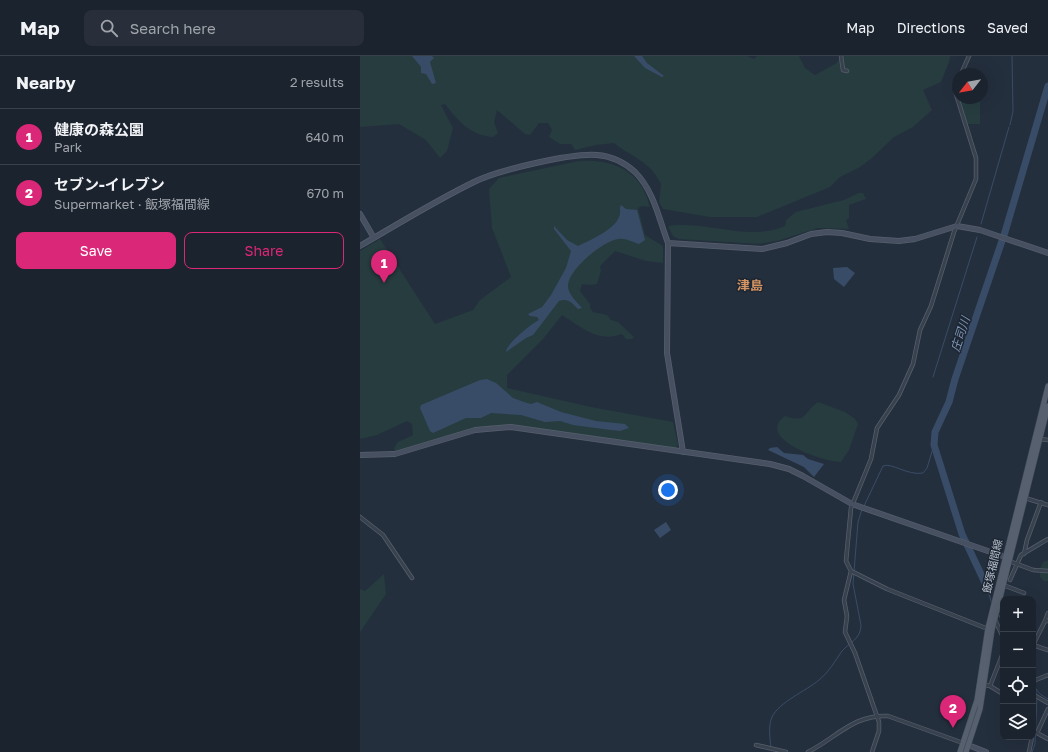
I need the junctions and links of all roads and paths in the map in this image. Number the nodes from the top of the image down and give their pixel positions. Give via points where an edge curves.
1 (841, 56) edge
2 (969, 56) edge
3 (964, 68) edge
4 (847, 72) dead end
5 (959, 104) edge
6 (360, 214) edge
7 (957, 226) junction
8 (374, 238) junction
9 (668, 241) junction
10 (360, 246) edge
11 (1048, 253) edge
12 (1048, 386) edge
13 (1048, 406) edge
14 (1039, 439) junction
15 (1048, 440) edge
16 (683, 452) junction
17 (360, 455) edge
18 (1025, 498) junction
19 (1041, 502) junction
20 (852, 504) junction
21 (1048, 505) edge
22 (360, 517) edge
23 (1048, 539) edge
24 (1024, 554) junction
25 (1007, 559) junction
26 (1017, 564) junction
27 (851, 571) junction
28 (1048, 571) edge
29 (412, 578) dead end
30 (1010, 580) dead end
31 (1003, 585) junction
32 (1024, 593) dead end
33 (997, 609) joint
34 (1048, 613) edge
35 (994, 619) junction
36 (1047, 621) edge
37 (990, 629) junction
38 (1000, 632) edge
39 (1036, 640) edge
40 (1036, 646) edge
41 (1048, 650) edge
42 (1000, 659) edge
43 (1048, 676) edge
44 (1036, 679) edge
45 (987, 686) junction
46 (1000, 692) edge
47 (1036, 696) edge
48 (1048, 703) edge
49 (1048, 709) edge
50 (876, 716) junction
51 (1048, 739) edge
52 (1031, 740) edge
53 (966, 744) junction
54 (756, 745) dead end
55 (766, 750) edge
56 (786, 752) edge
57 (808, 752) edge
58 (872, 752) edge
59 (960, 752) edge
60 (966, 752) edge
61 (986, 752) edge
62 (1029, 752) edge

1 - 4 street via 843,70
2 - 3 street
5 - 7 street via 977,165 976,179
6 - 8 street
7 - 9 street via 915,239 899,241 827,232 811,234 787,244 762,249
7 - 11 street via 999,236
7 - 20 street via 931,306 920,330 913,364 899,395 877,428 871,459
8 - 9 street via 480,179 579,155 599,155 622,163 644,182 652,196
8 - 10 street
9 - 16 street via 667,353
12 - 25 main road, 飯塚福間線
13 - 14 main road, 飯塚福間線
14 - 15 street
14 - 18 main road, 飯塚福間線
16 - 17 street via 511,427 475,430 404,452
16 - 20 street via 770,464 789,470
18 - 19 street
18 - 25 main road, 飯塚福間線
19 - 21 street
19 - 24 street
20 - 25 street
20 - 27 street via 846,561
22 - 29 street via 383,535
23 - 24 street
24 - 26 street
25 - 26 street
25 - 31 main road, 飯塚福間線
25 - 37 main road, 飯塚福間線
26 - 28 street via 1033,570
26 - 30 street
27 - 37 street via 887,589
27 - 50 street via 844,600 847,616 845,632 855,653
31 - 32 street
31 - 33 main road, 飯塚福間線
33 - 35 main road, 飯塚福間線
34 - 36 street
35 - 37 main road, 飯塚福間線
35 - 38 street
36 - 39 street
37 - 45 main road, 飯塚福間線
37 - 53 main road, 飯塚福間線
40 - 41 street
42 - 45 street
43 - 44 street
45 - 46 street
45 - 53 main road, 飯塚福間線
47 - 48 street
49 - 51 street via 1037,733
50 - 53 street via 888,716
50 - 57 street via 841,730
50 - 58 street via 879,731
52 - 62 street
53 - 59 main road, 飯塚福間線
53 - 60 main road, 飯塚福間線
53 - 61 street
54 - 55 street
55 - 56 street

